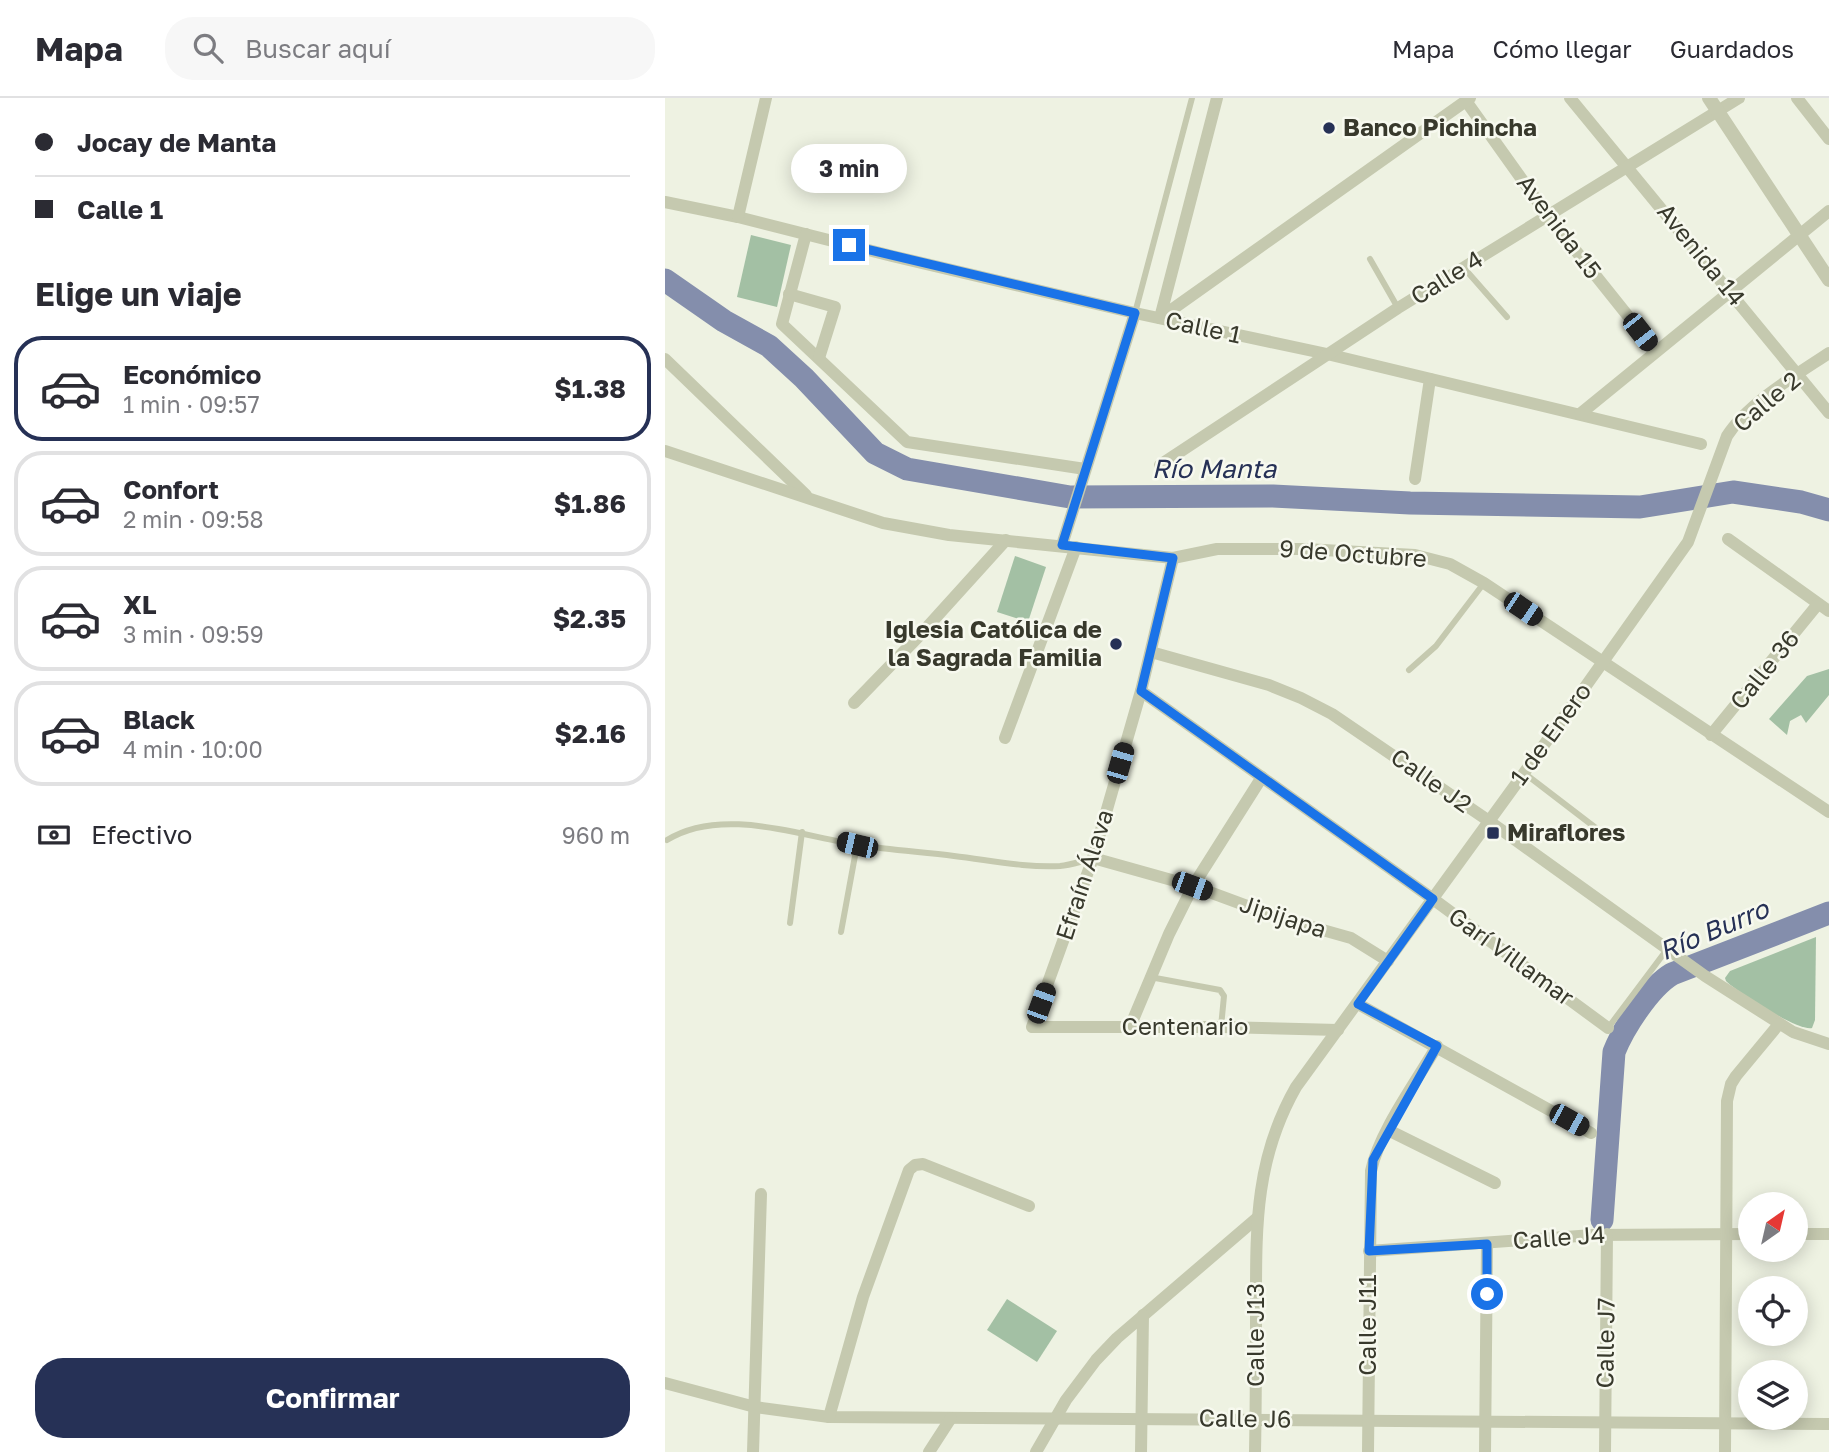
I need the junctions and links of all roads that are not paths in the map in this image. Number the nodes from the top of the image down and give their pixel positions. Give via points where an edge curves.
1 (766, 98) edge
2 (1192, 98) edge
3 (1217, 98) edge
4 (1570, 98) edge
5 (1709, 98) edge
6 (1739, 98) edge
7 (1797, 98) edge
8 (1468, 100) edge
9 (1718, 111) junction
10 (1829, 139) edge
11 (1628, 166) junction
12 (665, 202) edge
13 (1829, 211) edge
14 (1548, 216) junction
15 (739, 217) junction
16 (806, 234) junction
17 (1799, 235) junction
18 (1370, 260) dead end
19 (1464, 268) junction
20 (1829, 280) edge
21 (1729, 290) junction
22 (789, 294) junction
23 (1398, 308) junction
24 (1135, 313) junction
25 (1507, 317) dead end
26 (1160, 318) junction
27 (1655, 351) junction
28 (1829, 353) edge
29 (1327, 354) junction
30 (819, 358) junction
31 (665, 359) edge
32 (1799, 374) junction
33 (1430, 379) junction
34 (1829, 412) edge
35 (1580, 414) junction
36 (1701, 444) dead end
37 (665, 451) edge
38 (1717, 462) joint
39 (1160, 465) dead end
40 (1084, 474) junction
41 (1415, 479) dead end
42 (809, 498) junction
43 (1728, 539) dead end
44 (1006, 540) junction
45 (1062, 545) junction
46 (1076, 547) junction
47 (1173, 558) junction
48 (1484, 583) junction
49 (1824, 608) edge
50 (1151, 652) junction
51 (1603, 662) junction
52 (1409, 670) dead end
53 (1141, 691) junction
54 (854, 703) dead end
55 (1711, 735) junction
56 (1005, 738) dead end
57 (1524, 773) junction
58 (1262, 777) junction
59 (1829, 812) edge
60 (1489, 821) junction
61 (802, 832) junction
62 (1605, 835) dead end
63 (667, 840) edge
64 (857, 845) junction
65 (1093, 858) junction
66 (1192, 886) junction
67 (1433, 899) junction
68 (790, 923) dead end
69 (841, 932) dead end
70 (1668, 948) junction
71 (1388, 961) junction
72 (1150, 977) junction
73 (1358, 1004) junction
74 (1779, 1024) junction
75 (1032, 1027) joint
76 (1130, 1027) junction
77 (1221, 1027) junction
78 (1608, 1028) joint
79 (1338, 1030) junction
80 (1829, 1044) edge
81 (1437, 1046) junction
82 (1388, 1130) junction
83 (1591, 1133) dead end
84 (1495, 1183) dead end
85 (761, 1194) dead end
86 (1029, 1206) dead end
87 (1257, 1218) junction
88 (1726, 1233) junction
89 (1608, 1234) junction
90 (1738, 1234) edge
91 (1808, 1234) edge
92 (1829, 1234) edge
93 (1487, 1244) junction
94 (1369, 1251) junction
95 (1143, 1315) junction
96 (665, 1383) edge
97 (755, 1407) junction
98 (829, 1417) junction
99 (1057, 1417) junction
100 (951, 1418) junction
101 (1142, 1418) junction
102 (1255, 1419) junction
103 (1368, 1420) junction
104 (1486, 1422) junction
105 (1605, 1422) junction
106 (1726, 1423) junction
107 (1829, 1424) edge
108 (753, 1452) edge
109 (929, 1452) edge
110 (1036, 1452) edge
111 (1141, 1452) edge
112 (1255, 1452) edge
113 (1368, 1452) edge
114 (1485, 1452) edge
115 (1605, 1452) edge
116 (1725, 1452) edge

1 - 15 street
2 - 24 lane
3 - 26 street
4 - 11 street, Avenida 14
5 - 9 street
6 - 9 street, Calle 4
7 - 10 street
8 - 14 street, Avenida 15
8 - 26 street
9 - 11 street, Calle 4
9 - 17 street
11 - 14 street, Calle 4
11 - 21 street, Avenida 14
12 - 15 street, Calle 1
13 - 17 street
14 - 19 street, Calle 4
14 - 27 street, Avenida 15
15 - 16 street, Calle 1
16 - 22 street
16 - 24 street, Calle 1
17 - 20 street
17 - 21 street
18 - 23 lane
19 - 23 street, Calle 4
19 - 25 lane
21 - 27 street
21 - 32 street, Avenida 14
22 - 30 street via 782,324
22 - 30 street via 835,307
23 - 29 street, Calle 4
24 - 26 street, Calle 1
24 - 40 street
26 - 29 street, Calle 1
27 - 35 street
28 - 32 street, Calle 2
29 - 33 street, Calle 1
29 - 39 street, Calle 4
30 - 40 street via 907,442
31 - 42 street, 9 de Octubre
32 - 34 street, Avenida 14
32 - 38 street, Calle 2 via 1734,425
33 - 35 street, Calle 1
33 - 41 street
35 - 36 street, Calle 1
37 - 42 street, 9 de Octubre
38 - 51 street, 1 de Enero via 1688,541
40 - 45 street
42 - 44 street, 9 de Octubre via 883,523
43 - 49 street
44 - 45 street, 9 de Octubre
44 - 54 street
45 - 46 street, 9 de Octubre
46 - 47 street, 9 de Octubre
46 - 56 street
47 - 48 street, 9 de Octubre via 1217,549 1415,555 1450,564
47 - 50 street, Efraín Álava
48 - 51 street, 9 de Octubre
48 - 52 lane via 1436,646
49 - 55 street, Calle 36
50 - 53 street, Efraín Álava
50 - 60 street, Calle J2 via 1269,685 1316,706
51 - 55 street, 9 de Octubre
51 - 57 street, 1 de Enero
53 - 58 street, Garí Villamar
53 - 65 street, Efraín Álava
55 - 59 street, 9 de Octubre
57 - 60 street, 1 de Enero
57 - 62 lane
58 - 66 street
58 - 67 street, Garí Villamar
60 - 67 street, 1 de Enero
60 - 70 street, Calle J2
61 - 63 lane via 707,826 683,830
61 - 64 lane
61 - 68 lane
64 - 65 lane via 1031,865 1062,866
64 - 69 lane
65 - 66 street, Jipijapa
65 - 75 street, Efraín Álava
66 - 71 street, Jipijapa via 1351,938
66 - 72 street
67 - 71 street, 1 de Enero
67 - 78 street, Garí Villamar
70 - 74 street, Calle J2
70 - 78 lane
71 - 73 street, 1 de Enero
72 - 76 street
72 - 77 lane via 1220,990 1224,996
73 - 79 street, 1 de Enero
73 - 81 street
74 - 80 street, Calle J2
74 - 88 street via 1729,1091
75 - 76 street, Centenario
76 - 77 street, Centenario
77 - 79 street, Centenario
79 - 87 street, 1 de Enero via 1284,1108 1267,1155
81 - 82 street, Calle J11
81 - 83 street
82 - 84 street
82 - 94 street, Calle J11 via 1371,1171
85 - 97 street
86 - 98 street via 923,1164 909,1170 863,1297
87 - 95 street
87 - 102 street, Calle J13
88 - 89 street, Calle J4
88 - 90 street, Calle J4
88 - 106 street
89 - 93 street, Calle J4
89 - 105 street, Calle J7
91 - 92 street
93 - 94 street, Calle J4
93 - 104 street
94 - 103 street, Calle J11
95 - 99 street via 1096,1360
95 - 101 street
96 - 97 street, Calle J6
97 - 98 street, Calle J6
97 - 108 street
98 - 100 street, Calle J6
99 - 100 street, Calle J6
99 - 101 street, Calle J6
99 - 110 street
100 - 109 street
101 - 102 street, Calle J6
101 - 111 street
102 - 103 street, Calle J6
102 - 112 street, Calle J13
103 - 104 street, Calle J6
103 - 113 street, Calle J11
104 - 105 street, Calle J6
104 - 114 street
105 - 106 street, Calle J6
105 - 115 street, Calle J7
106 - 107 street, Calle J6
106 - 116 street

